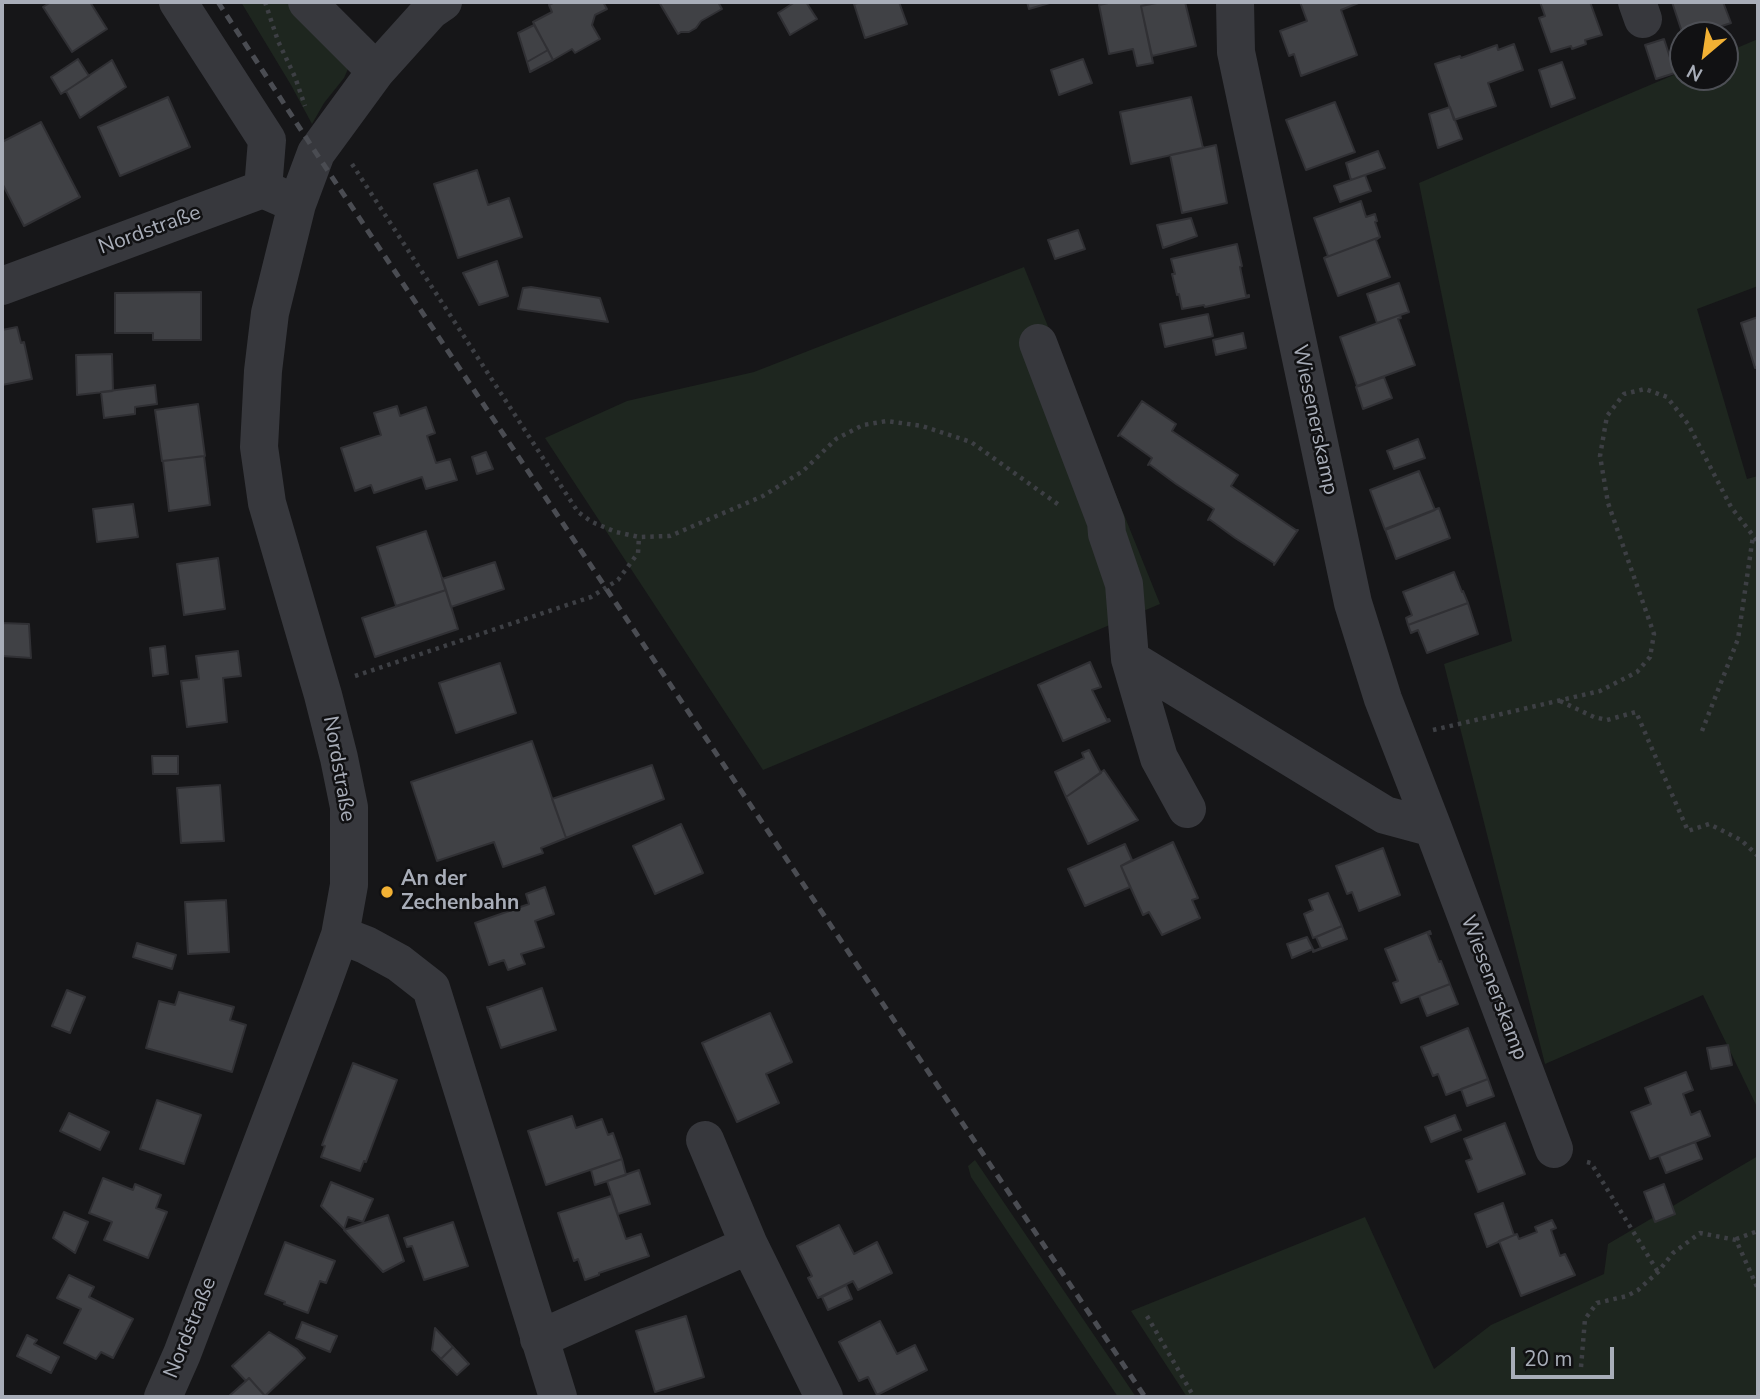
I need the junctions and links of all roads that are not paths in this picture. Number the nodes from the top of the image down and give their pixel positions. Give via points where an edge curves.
1 (178, 2) edge
2 (307, 2) edge
3 (443, 2) edge
4 (1235, 2) edge
5 (376, 71) junction
6 (280, 196) junction
7 (2, 286) edge
8 (1038, 343) dead end
9 (1130, 659) junction
10 (1186, 809) dead end
11 (1433, 828) junction
12 (340, 935) junction
13 (705, 1140) dead end
14 (1554, 1149) road end
15 (749, 1245) junction
16 (539, 1339) junction
17 (163, 1397) edge
18 (558, 1397) edge
19 (824, 1397) edge

1 - 6 street via 267,140
2 - 5 street
3 - 5 street, Nordstraße
4 - 11 street, Wiesenerskamp via 1236,52 1353,603 1383,699
5 - 6 street, Nordstraße
6 - 7 street, Nordstraße
6 - 12 street, Nordstraße via 260,447 267,503 321,688 349,807 349,885
8 - 9 street via 1106,522 1124,584
9 - 10 street via 1159,758
9 - 11 street via 1385,815
11 - 14 street, Wiesenerskamp
12 - 16 street via 399,963 431,988
12 - 17 street, Nordstraße
13 - 15 street
15 - 16 street
15 - 19 street
16 - 18 street

